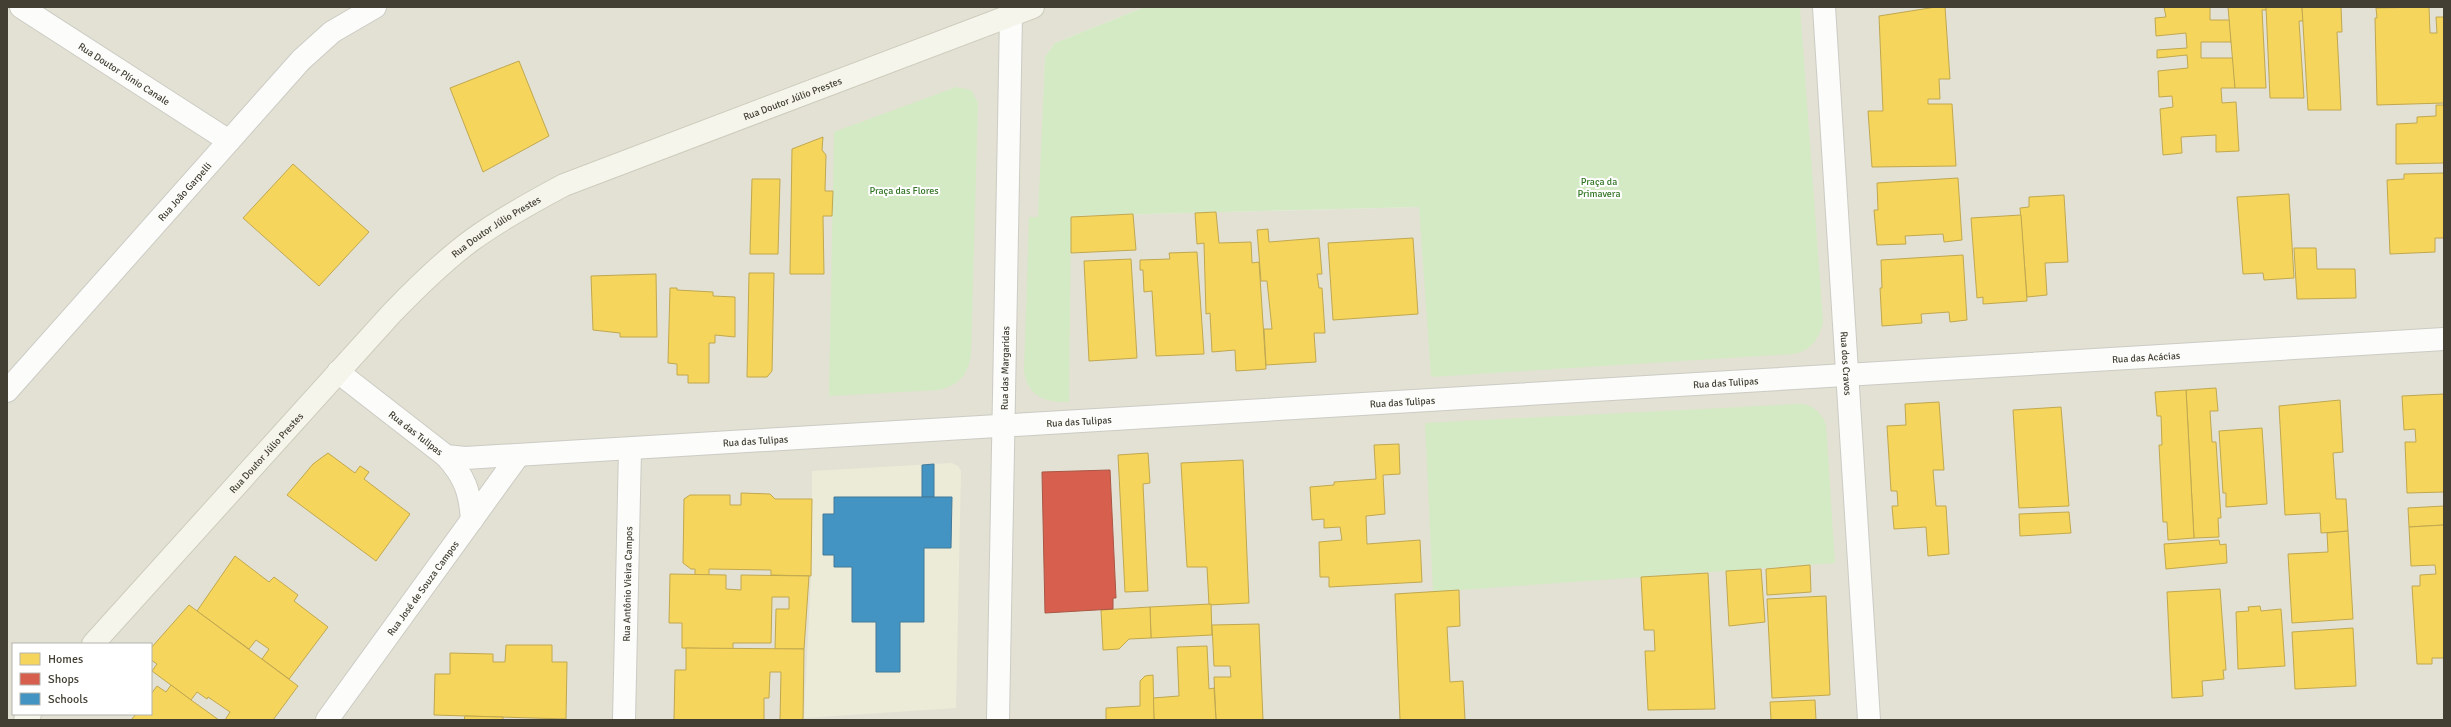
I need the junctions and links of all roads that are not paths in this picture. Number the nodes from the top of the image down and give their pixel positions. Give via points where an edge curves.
1 (21, 7) edge
2 (375, 7) edge
3 (1033, 7) edge
4 (1824, 7) edge
5 (1011, 16) junction
6 (228, 141) junction
7 (2444, 339) edge
8 (338, 372) junction
9 (1848, 375) junction
10 (7, 391) edge
11 (1003, 426) junction
12 (630, 449) junction
13 (446, 456) junction
14 (518, 456) junction
15 (472, 520) junction
16 (94, 643) edge
17 (327, 720) edge
18 (624, 720) edge
19 (998, 720) edge
20 (1869, 720) edge

1 - 6 street, Rua Doutor Plínio Canale
2 - 6 street, Rua João Garpelli via 332,32 301,60
3 - 5 street, Rua Doutor Júlio Prestes
4 - 9 street, Rua dos Cravos
5 - 8 street, Rua Doutor Júlio Prestes via 564,185 517,210 472,240 433,272 390,314
5 - 11 street, Rua das Margaridas
6 - 10 street, Rua João Garpelli
7 - 9 street, Rua das Acácias
8 - 13 street, Rua das Tulipas
8 - 16 street, Rua Doutor Júlio Prestes
9 - 11 street, Rua das Tulipas
9 - 20 street, Rua dos Cravos
11 - 12 street, Rua das Tulipas
11 - 19 street, Rua das Margaridas
12 - 14 street, Rua das Tulipas
12 - 18 street, Rua Antônio Vieira Campos
13 - 14 street, Rua das Tulipas
13 - 15 street via 460,472 470,498
14 - 15 street, Rua José de Souza Campos
15 - 17 street, Rua José de Souza Campos

